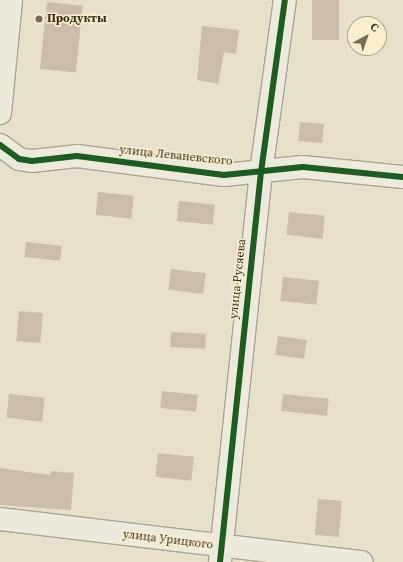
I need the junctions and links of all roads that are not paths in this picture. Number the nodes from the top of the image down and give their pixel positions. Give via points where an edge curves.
1 (11, 0) edge
2 (285, 0) edge
3 (0, 113) edge
4 (0, 145) edge
5 (261, 172) junction
6 (403, 177) edge
7 (0, 520) edge
8 (220, 554) edge
9 (360, 562) edge

1 - 3 street
2 - 5 street, улица Русяева
4 - 5 street, улица Леваневского via 19,159 32,161 77,156 224,175
5 - 6 street, улица Леваневского via 303,167
5 - 8 street, улица Русяева
7 - 8 street, улица Урицкого
8 - 9 street, улица Урицкого

